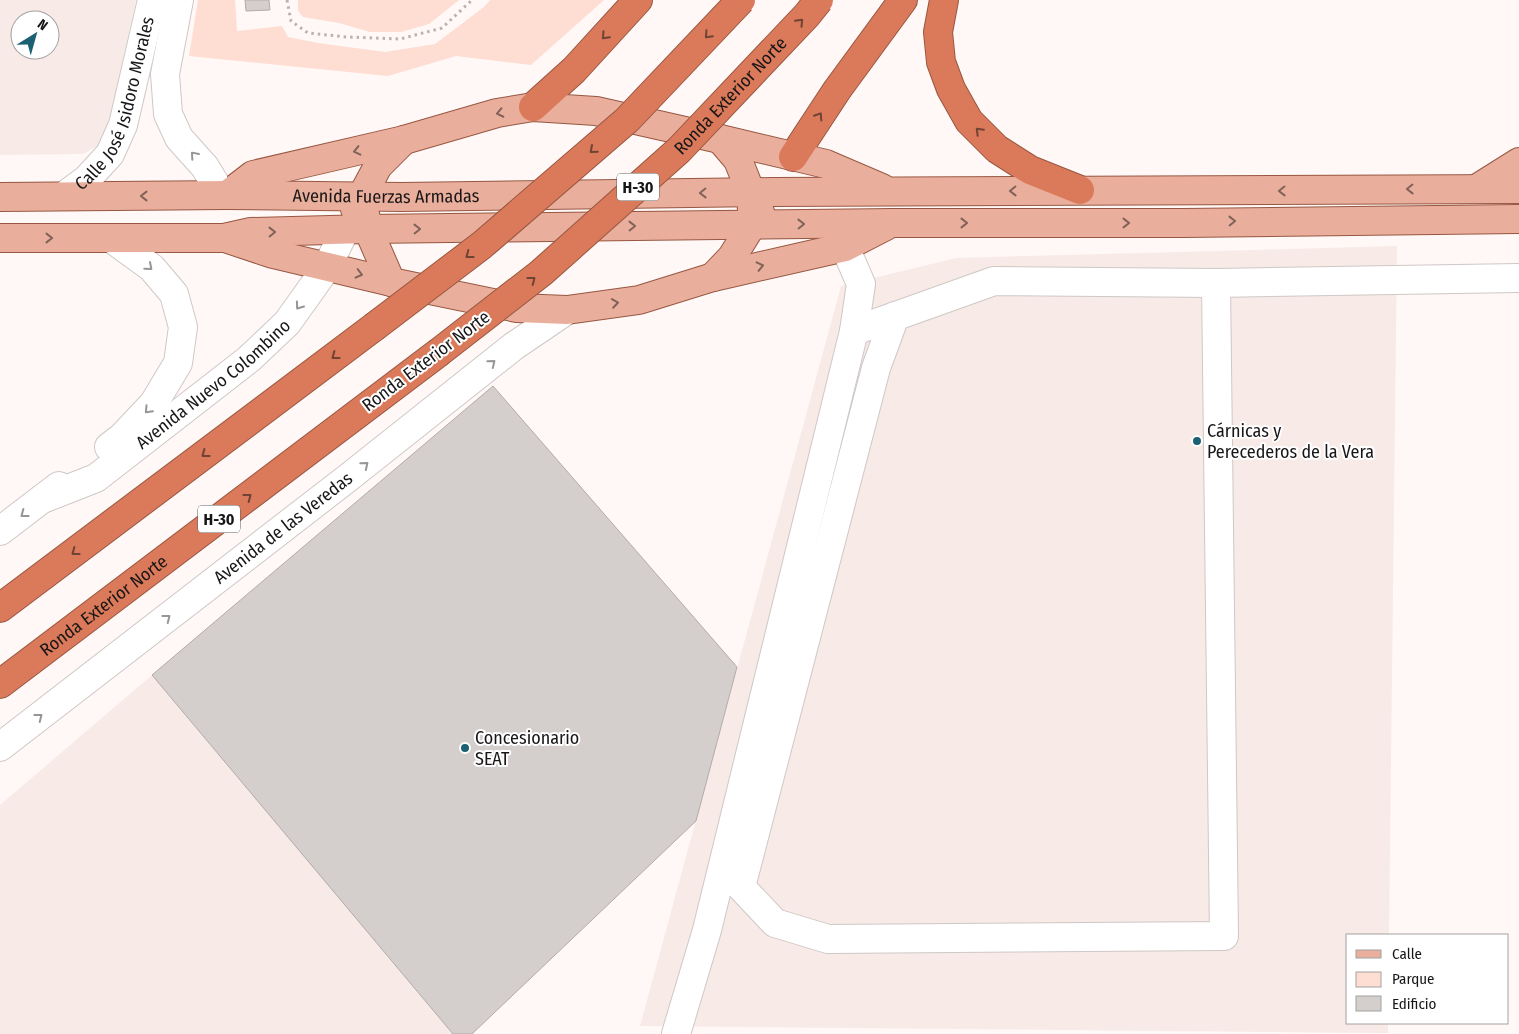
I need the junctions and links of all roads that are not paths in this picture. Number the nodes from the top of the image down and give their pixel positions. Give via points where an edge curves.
1 (152, 0) edge
2 (179, 0) edge
3 (638, 0) edge
4 (741, 0) edge
5 (819, 0) edge
6 (903, 0) edge
7 (944, 0) edge
8 (533, 107) junction
9 (720, 139) junction
10 (404, 140) junction
11 (792, 157) junction
12 (1519, 162) edge
13 (1476, 189) junction
14 (1519, 189) edge
15 (1080, 190) junction
16 (892, 192) junction
17 (762, 193) junction
18 (225, 195) junction
19 (361, 195) junction
20 (64, 196) junction
21 (0, 197) edge
22 (1519, 202) edge
23 (1519, 218) edge
24 (1406, 219) junction
25 (892, 223) junction
26 (752, 225) junction
27 (357, 230) junction
28 (0, 238) edge
29 (111, 238) junction
30 (224, 238) junction
31 (845, 247) junction
32 (327, 266) junction
33 (713, 277) junction
34 (1519, 278) edge
35 (391, 282) junction
36 (1216, 283) junction
37 (567, 310) junction
38 (895, 316) junction
39 (854, 331) junction
40 (45, 498) junction
41 (0, 532) edge
42 (0, 608) edge
43 (0, 684) edge
44 (0, 747) edge
45 (676, 1034) edge

1 - 20 street, Calle José Isidoro Morales via 123,125 110,154
18 -> 2 street, Calle José Isidoro Morales via 179,138 168,114 165,74
3 -> 8 highway via 574,70
4 -> 42 highway, bridge via 627,120 482,245
43 -> 5 highway, Ronda Exterior Norte / H-30, bridge via 541,273 679,150
11 -> 6 highway via 836,90
15 -> 7 highway via 1030,170 996,149 969,121 950,89 942,62 938,32
8 - 9 main road via 596,111
8 -> 10 main road via 497,113
9 - 11 main road
9 - 17 main road
10 -> 18 main road via 253,175
10 - 19 main road via 378,166
11 - 16 main road via 826,164
11 - 17 main road
12 - 13 main road
13 - 14 main road, Avenida Fuerzas Armadas
13 -> 15 main road, Avenida Fuerzas Armadas
15 -> 16 main road, Avenida Fuerzas Armadas
16 - 17 main road, Avenida Fuerzas Armadas
17 -> 19 main road, Avenida Fuerzas Armadas
17 - 26 main road
18 - 19 main road, Avenida Fuerzas Armadas
18 -> 20 main road, Avenida Fuerzas Armadas
19 - 27 main road
20 - 21 main road, Avenida Fuerzas Armadas
22 - 24 main road via 1440,204
23 - 24 main road, Avenida Fuerzas Armadas
25 -> 24 main road, Avenida Fuerzas Armadas
26 -> 25 main road, Avenida Fuerzas Armadas
25 - 31 main road
27 -> 26 main road, Avenida Fuerzas Armadas
26 - 33 main road via 732,257
30 -> 27 main road, Avenida Fuerzas Armadas via 251,232
27 - 32 street, Avenida Nuevo Colombino
27 - 35 main road
28 -> 29 main road, Avenida Fuerzas Armadas
29 - 30 main road, Avenida Fuerzas Armadas
29 -> 40 street, Avenida Nuevo Colombino via 152,268 174,294 183,327 178,364 154,403 122,437
30 - 32 main road via 273,254
33 -> 31 main road
31 - 39 street via 861,284
32 -> 35 main road
32 -> 40 street, Avenida Nuevo Colombino via 287,323 249,359 96,478
37 -> 33 main road via 639,300
34 - 36 street
35 - 37 main road via 517,308
36 - 38 street via 994,281
36 - 38 street via 1224,936 828,939 775,923 741,887 876,368
44 -> 37 street, Avenida de las Veredas via 514,346
38 - 39 street
39 - 45 street via 708,930
40 -> 41 street, Avenida Nuevo Colombino

